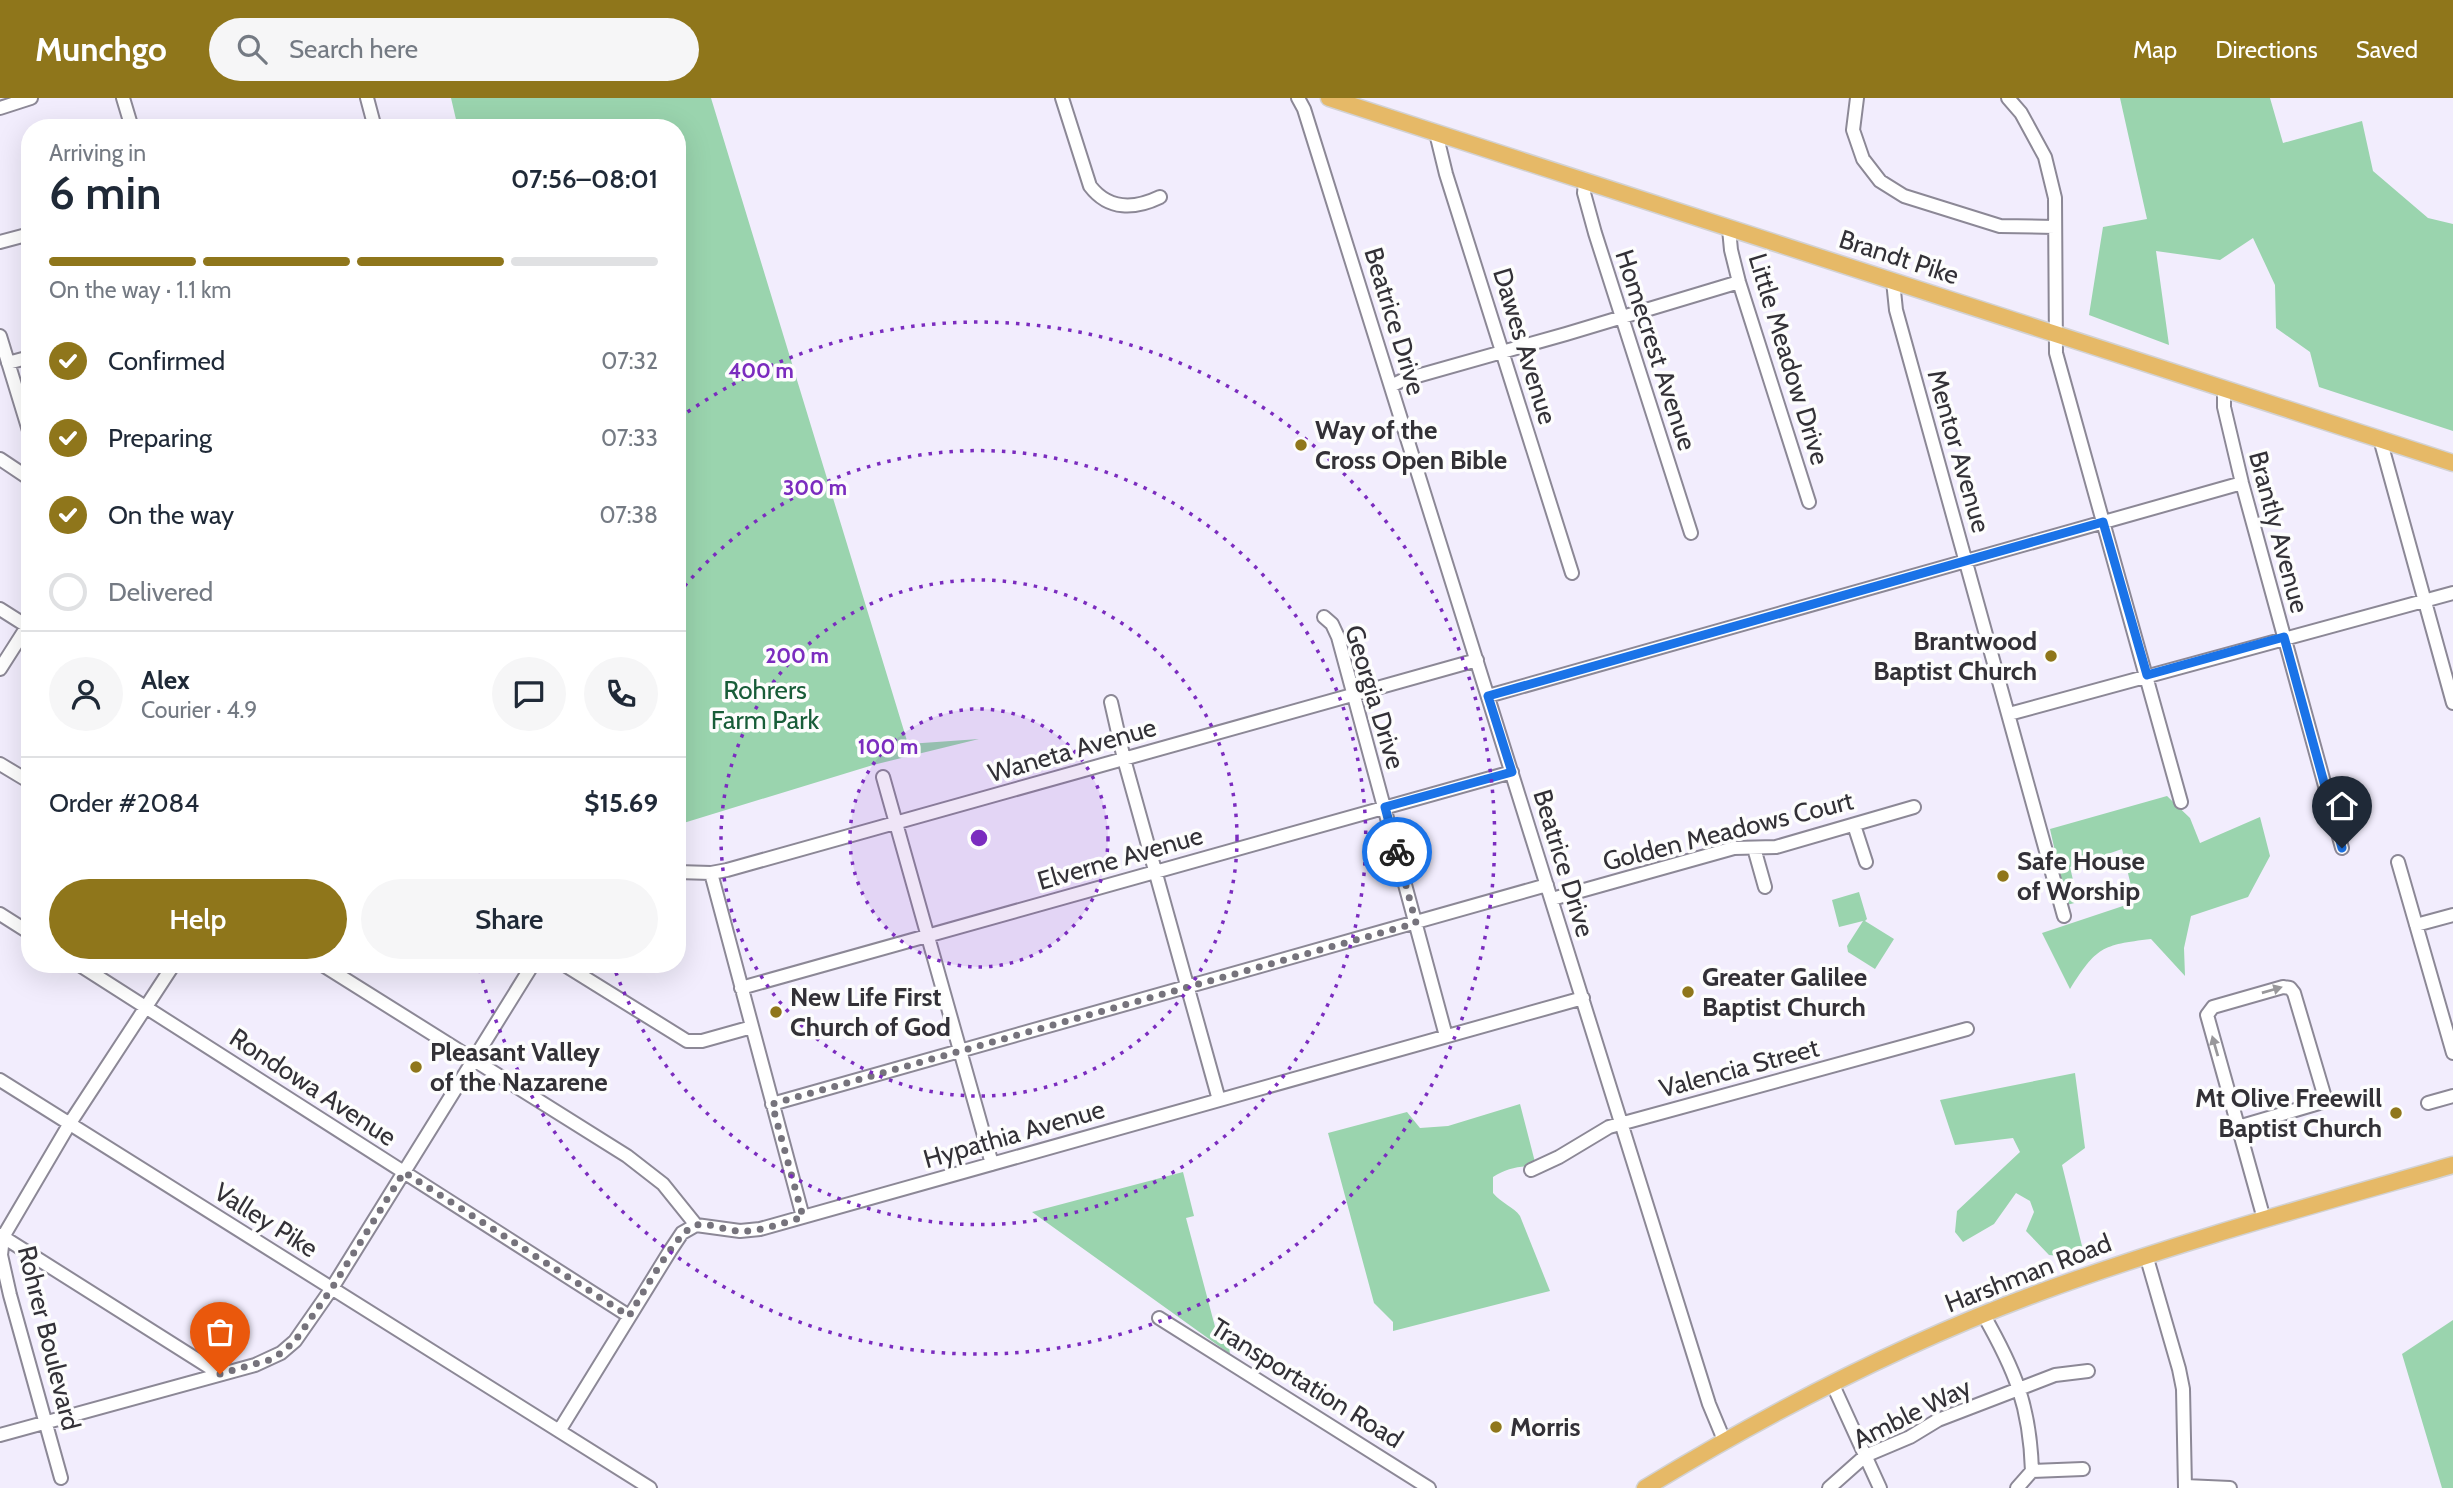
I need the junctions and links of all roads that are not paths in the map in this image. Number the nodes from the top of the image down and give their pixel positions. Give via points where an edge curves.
1 (31, 98) edge
2 (123, 98) edge
3 (367, 98) edge
4 (1062, 98) edge
5 (1298, 98) edge
6 (1329, 98) edge
7 (1857, 98) edge
8 (2008, 98) edge
9 (0, 108) edge
10 (129, 119) edge
11 (373, 119) edge
12 (1436, 133) junction
13 (1585, 181) junction
14 (1160, 197) dead end
15 (2055, 227) junction
16 (1729, 229) junction
17 (21, 236) edge
18 (0, 242) edge
19 (1894, 281) junction
20 (1739, 282) junction
21 (1622, 317) junction
22 (2055, 334) junction
23 (0, 336) edge
24 (1502, 352) junction
25 (21, 359) edge
26 (8, 363) junction
27 (1391, 386) junction
28 (2224, 389) junction
29 (21, 404) edge
30 (2380, 439) junction
31 (0, 460) edge
32 (2453, 463) edge
33 (21, 473) edge
34 (2242, 483) junction
35 (1809, 502) dead end
36 (2103, 522) junction
37 (1691, 533) dead end
38 (1967, 561) junction
39 (1572, 573) dead end
40 (2453, 593) edge
41 (2425, 600) junction
42 (0, 609) edge
43 (1324, 617) dead end
44 (21, 621) edge
45 (21, 637) edge
46 (2284, 637) junction
47 (1477, 660) junction
48 (0, 669) edge
49 (2147, 675) junction
50 (1354, 695) junction
51 (1488, 696) junction
52 (1111, 702) dead end
53 (2453, 703) edge
54 (2010, 714) junction
55 (1124, 759) junction
56 (0, 764) edge
57 (1512, 772) junction
58 (21, 777) edge
59 (883, 777) dead end
60 (2181, 802) dead end
61 (1385, 807) junction
62 (1914, 807) dead end
63 (896, 823) junction
64 (1854, 825) junction
65 (1755, 848) junction
66 (2342, 848) dead end
67 (1866, 862) dead end
68 (2398, 862) dead end
69 (686, 872) edge
70 (1156, 872) junction
71 (711, 873) junction
72 (1547, 886) junction
73 (1765, 887) dead end
74 (1552, 899) junction
75 (0, 914) edge
76 (2453, 915) edge
77 (2064, 916) dead end
78 (1416, 923) junction
79 (2416, 925) junction
80 (21, 927) edge
81 (928, 936) junction
82 (92, 973) edge
83 (168, 973) edge
84 (335, 973) edge
85 (527, 973) edge
86 (577, 973) edge
87 (1187, 987) junction
88 (741, 988) junction
89 (1583, 998) junction
90 (146, 1008) junction
91 (752, 1027) junction
92 (1967, 1029) dead end
93 (1446, 1036) junction
94 (960, 1051) junction
95 (2453, 1053) edge
96 (474, 1060) junction
97 (0, 1080) edge
98 (2453, 1096) edge
99 (1219, 1100) junction
100 (2428, 1103) dead end
101 (772, 1104) junction
102 (70, 1123) junction
103 (1622, 1124) junction
104 (2238, 1127) junction
105 (992, 1164) junction
106 (2453, 1165) edge
107 (1531, 1170) dead end
108 (404, 1172) junction
109 (803, 1217) junction
110 (2264, 1219) junction
111 (696, 1225) junction
112 (1, 1236) edge
113 (2146, 1255) junction
114 (332, 1288) junction
115 (1983, 1314) junction
116 (629, 1316) junction
117 (1159, 1318) dead end
118 (2088, 1371) dead end
119 (220, 1374) junction
120 (1832, 1383) junction
121 (2020, 1389) junction
122 (46, 1422) junction
123 (559, 1431) junction
124 (0, 1435) edge
125 (1724, 1440) junction
126 (1865, 1456) junction
127 (2084, 1469) dead end
128 (2032, 1471) junction
129 (61, 1478) dead end
130 (2185, 1487) edge
131 (650, 1488) edge
132 (1429, 1488) edge
133 (1645, 1488) edge
134 (1829, 1488) edge
135 (1880, 1488) edge
136 (2017, 1488) edge
137 (2230, 1488) edge

1 - 9 street
2 - 10 street
3 - 11 street
4 - 14 street via 1090,187 1104,201 1118,206 1140,205
5 - 27 street, Beatrice Drive
6 - 12 main road, Brandt Pike
7 - 15 street via 1853,130 1863,159 1880,181 1905,196 2000,226
8 - 15 street via 2045,157 2055,198
12 - 13 main road, Brandt Pike
12 - 24 street, Dawes Avenue
13 - 16 main road, Brandt Pike
13 - 21 street, Homecrest Avenue via 1587,204
15 - 22 street
16 - 19 main road, Brandt Pike
16 - 20 street, Little Meadow Drive
17 - 18 street
19 - 22 main road, Brandt Pike
19 - 38 street, Mentor Avenue via 1896,310
20 - 21 street
20 - 35 street, Little Meadow Drive
21 - 24 street
21 - 37 street, Homecrest Avenue
22 - 28 main road, Brandt Pike
22 - 36 street via 2056,353
23 - 26 street
24 - 27 street
24 - 39 street, Dawes Avenue
25 - 26 street
26 - 29 street
27 - 47 street, Beatrice Drive
28 - 30 main road, Brandt Pike
28 - 34 street, Brantly Avenue
30 - 32 main road, Brandt Pike
30 - 41 street
31 - 33 street
34 - 36 street
34 - 46 street, Brantly Avenue
36 - 38 street
36 - 49 street
38 - 51 street
38 - 54 street, Mentor Avenue
40 - 41 street
41 - 46 street
41 - 53 street
42 - 44 street
43 - 50 street, Georgia Drive via 1338,637
45 - 48 street
46 - 49 street
46 - 66 street, Brantly Avenue
47 - 50 street, Waneta Avenue
47 - 51 street, Beatrice Drive
49 - 54 street
49 - 60 street
50 - 55 street, Waneta Avenue
50 - 61 street, Georgia Drive
51 - 57 street, Beatrice Drive
52 - 55 street
54 - 77 street, Mentor Avenue
55 - 63 street, Waneta Avenue
55 - 70 street
56 - 58 street
57 - 61 street, Elverne Avenue
57 - 72 street, Beatrice Drive
59 - 63 street
61 - 70 street, Elverne Avenue
61 - 78 street, Georgia Drive
62 - 64 street, Golden Meadows Court
63 - 71 street, Waneta Avenue
63 - 81 street
64 - 65 street, Golden Meadows Court via 1776,847
64 - 67 street
65 - 73 street
65 - 74 street, Golden Meadows Court via 1734,848
68 - 79 street
69 - 71 street, Waneta Avenue
70 - 81 street, Elverne Avenue
70 - 87 street
71 - 88 street
72 - 74 street, Beatrice Drive
72 - 78 street
74 - 89 street, Beatrice Drive
75 - 80 street
76 - 79 street
78 - 87 street
78 - 93 street, Georgia Drive
79 - 95 street
81 - 88 street, Elverne Avenue
81 - 94 street
82 - 90 street, Rondowa Avenue
83 - 90 street, Rohrer Boulevard
84 - 96 street
85 - 96 street
86 - 91 street via 687,1041
87 - 94 street
87 - 99 street
88 - 91 street
89 - 93 street, Hypathia Avenue
89 - 103 street, Beatrice Drive
90 - 102 street, Rohrer Boulevard
90 - 108 street, Rondowa Avenue
91 - 101 street
92 - 103 street, Valencia Street
93 - 99 street, Hypathia Avenue
94 - 101 street
94 - 105 street
96 - 108 street
96 - 111 street via 646,1170
97 - 102 street, Valley Pike
98 - 100 street
99 - 105 street, Hypathia Avenue
101 - 109 street
102 - 112 street, Rohrer Boulevard
102 - 114 street, Valley Pike
103 - 107 street, Valencia Street via 1598,1132
103 - 125 street, Beatrice Drive
104 -> 104 street via 2207,1016 2213,1007 2283,987 2292,990 2326,1101
104 - 110 street
105 - 109 street, Hypathia Avenue
106 - 110 main road, Harshman Road
108 - 114 street
108 - 116 street, Rondowa Avenue
109 - 111 street, Hypathia Avenue via 751,1231
110 - 113 main road, Harshman Road
111 - 116 street via 682,1233
112 - 119 street
112 - 122 street, Rohrer Boulevard via 10,1295
113 - 115 main road, Harshman Road
113 - 130 street via 2183,1389
114 - 119 street via 295,1341 281,1353
114 - 123 street, Valley Pike
115 - 120 main road, Harshman Road
115 - 121 street
116 - 123 street
117 - 132 street, Transportation Road
118 - 121 street, Amble Way via 2054,1375
119 - 122 street
120 - 125 main road, Harshman Road
120 - 126 street
121 - 126 street, Amble Way via 1938,1420
121 - 128 street via 2031,1437
122 - 124 street
122 - 129 street, Rohrer Boulevard
123 - 131 street, Valley Pike
125 - 133 main road, Harshman Road
126 - 134 street, Amble Way
126 - 135 street
127 - 128 street
128 - 136 street
130 - 137 street

